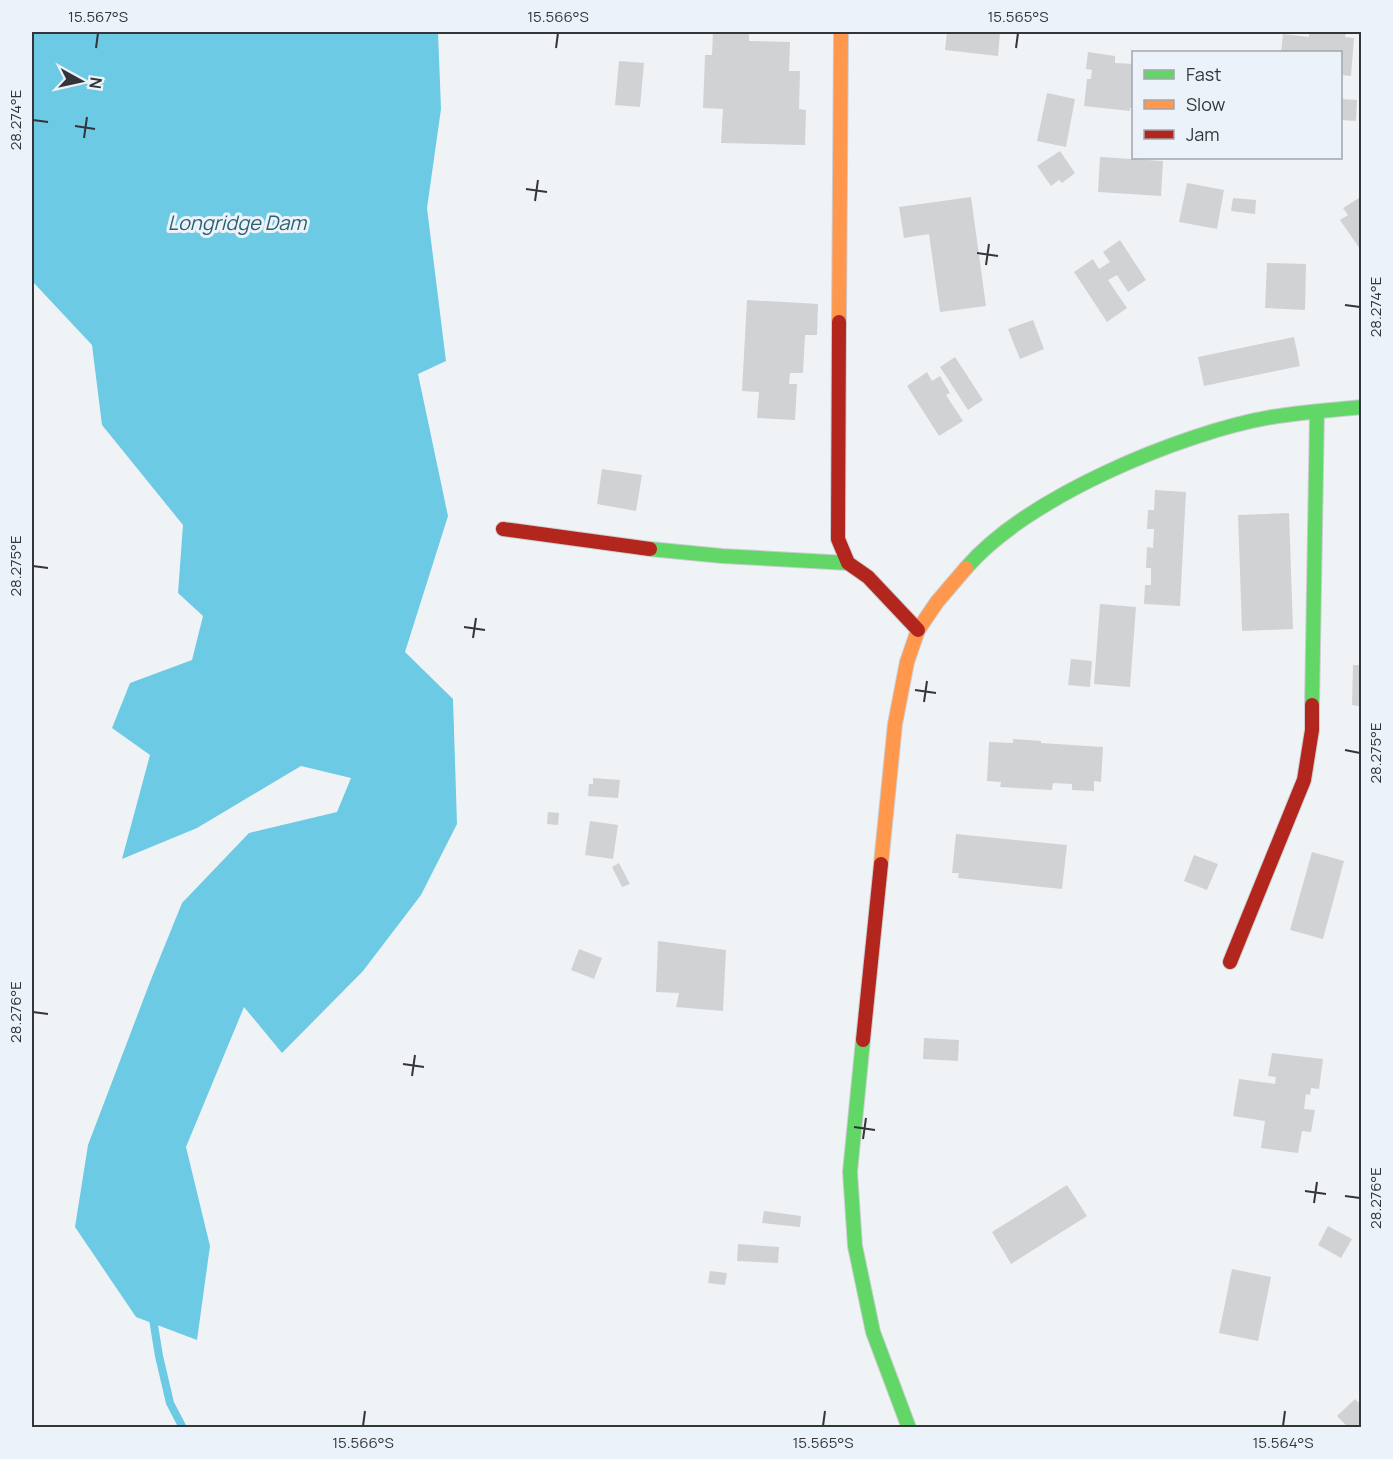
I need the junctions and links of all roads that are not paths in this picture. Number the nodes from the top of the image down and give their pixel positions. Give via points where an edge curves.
1 (841, 32) edge
2 (1362, 407) edge
3 (1317, 412) junction
4 (502, 529) dead end
5 (848, 563) junction
6 (918, 630) junction
7 (1230, 962) dead end
8 (909, 1428) edge

1 - 5 street via 838,539
2 - 3 street
3 - 6 street via 1271,417 1198,436 1114,469 1040,507 979,553
3 - 7 street via 1312,730 1304,780
4 - 5 street via 654,550
5 - 6 street via 868,577
6 - 8 street via 907,662 895,724 850,1172 855,1246 873,1332

